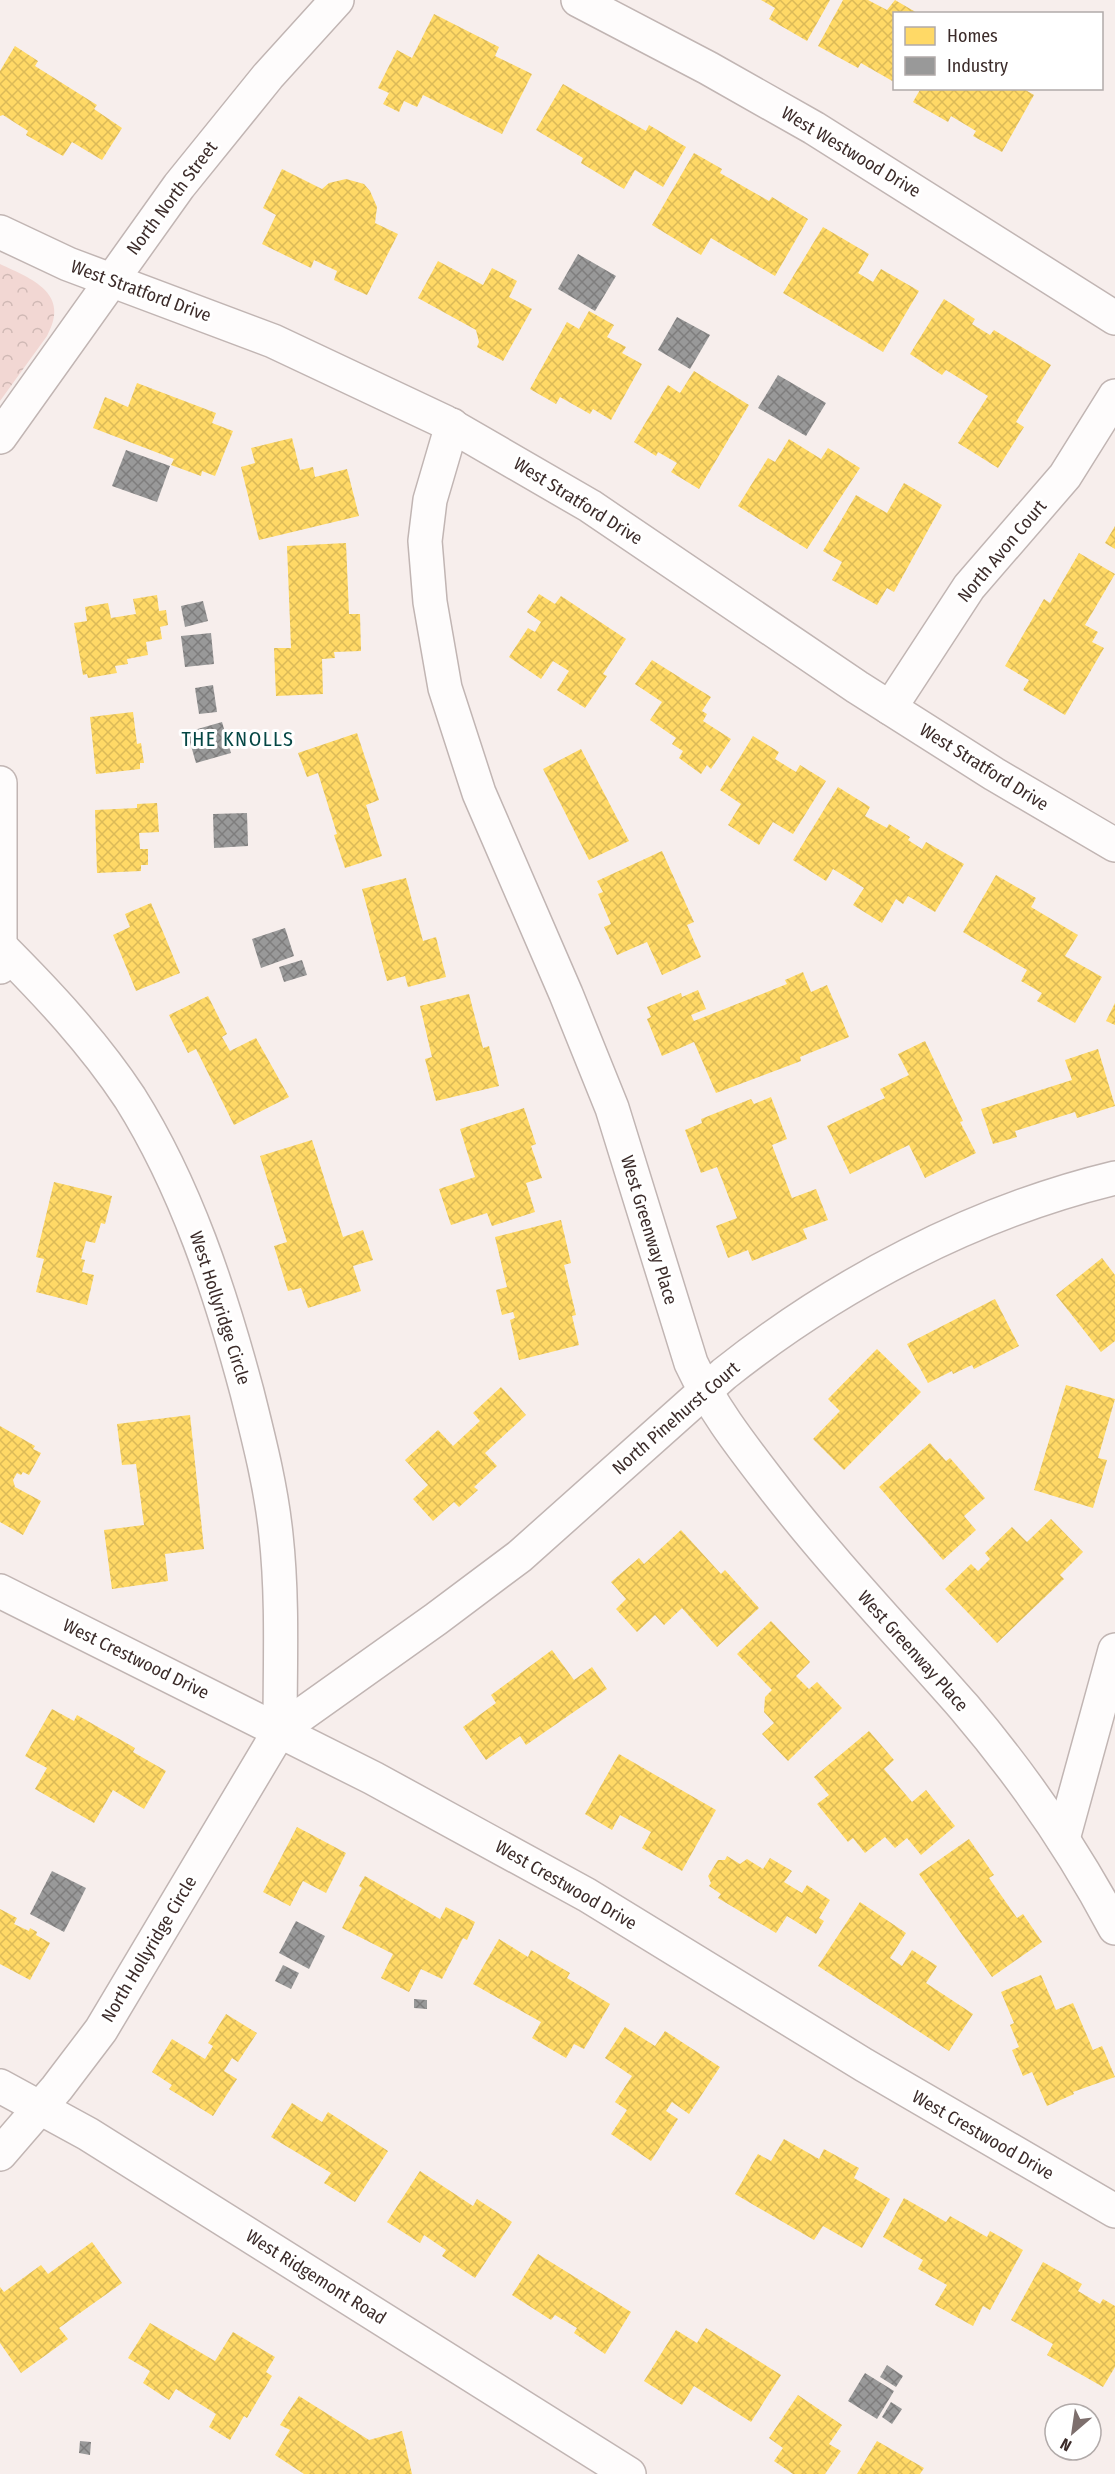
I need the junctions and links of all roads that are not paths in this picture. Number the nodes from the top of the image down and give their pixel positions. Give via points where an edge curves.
1 (338, 0) edge
2 (578, 0) edge
3 (0, 232) edge
4 (111, 280) junction
5 (1115, 318) edge
6 (1115, 396) edge
7 (452, 425) junction
8 (0, 437) edge
9 (890, 708) junction
10 (0, 783) edge
11 (1115, 845) edge
12 (0, 947) edge
13 (0, 969) edge
14 (1115, 1178) edge
15 (704, 1392) junction
16 (0, 1591) edge
17 (1115, 1650) edge
18 (280, 1730) junction
19 (1063, 1839) junction
20 (1115, 1928) edge
21 (0, 2086) edge
22 (42, 2107) junction
23 (0, 2154) edge
24 (1115, 2211) edge
25 (628, 2474) edge

1 - 4 street, North North Street via 202,156
2 - 5 street, West Westwood Drive via 814,128
3 - 4 street, West Stratford Drive
4 - 7 street, West Stratford Drive via 273,341
4 - 8 street, North North Street
6 - 9 street, North Avon Court via 1065,476 969,587
7 - 9 street, West Stratford Drive via 590,506
7 - 15 street, West Greenway Place via 427,512 425,541 430,602 445,688 479,793 612,1108 680,1334
9 - 11 street, West Stratford Drive
10 - 12 street
12 - 13 street
12 - 18 street, West Hollyridge Circle via 71,1020 124,1090 171,1175 201,1245 233,1341 269,1481 278,1554
14 - 15 street, North Pinehurst Court via 1018,1208 898,1261 759,1347
15 - 18 street, North Pinehurst Court via 527,1550
15 - 19 street, West Greenway Place via 790,1510 966,1709
16 - 18 street, West Crestwood Drive
17 - 19 street
18 - 22 street, North Hollyridge Circle via 114,2009
18 - 24 street, West Crestwood Drive via 587,1895 872,2070
19 - 20 street, West Greenway Place
21 - 22 street, West Ridgemont Road
22 - 23 street, North Hollyridge Circle
22 - 25 street, West Ridgemont Road

